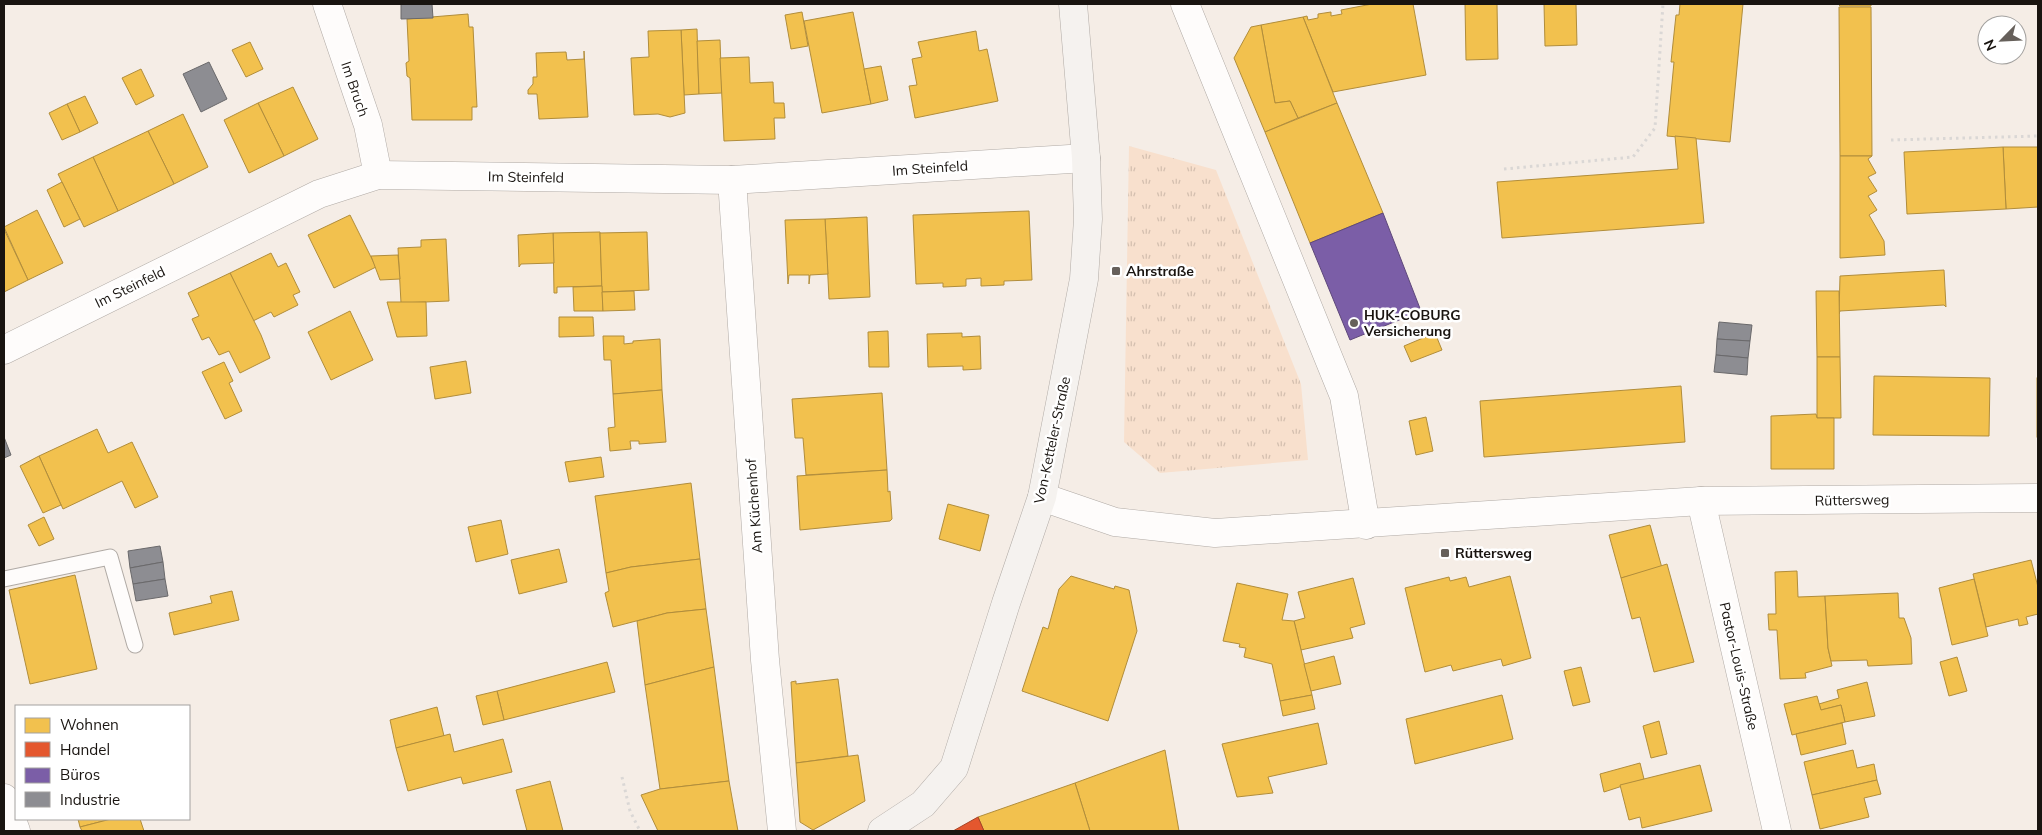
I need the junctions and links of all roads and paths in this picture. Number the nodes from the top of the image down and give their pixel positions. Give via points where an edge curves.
1 (327, 4) edge
2 (1073, 4) edge
3 (1185, 4) edge
4 (1663, 4) edge
5 (2038, 136) edge
6 (1891, 140) dead end
7 (1086, 158) junction
8 (1504, 169) dead end
9 (378, 176) junction
10 (732, 180) junction
11 (4, 350) edge
12 (1042, 497) junction
13 (2038, 498) edge
14 (1701, 501) junction
15 (1366, 525) junction
16 (4, 579) edge
17 (135, 645) dead end
18 (622, 777) dead end
19 (4, 798) edge
20 (16, 831) edge
21 (640, 831) edge
22 (782, 831) edge
23 (882, 831) edge
24 (1777, 831) edge

1 - 9 street, Im Bruch via 368,125
2 - 7 street, Von-Ketteler-Straße
3 - 15 street via 1344,396
4 - 8 path via 1655,128 1633,157
5 - 6 path
7 - 10 street, Im Steinfeld
7 - 12 street, Von-Ketteler-Straße via 1088,219 1084,279
9 - 10 street, Im Steinfeld
9 - 11 street, Im Steinfeld via 319,194
10 - 22 street, Am Küchenhof via 765,660
12 - 15 street, Rüttersweg via 1115,522 1215,534
12 - 23 street, Von-Ketteler-Straße via 954,768 923,804
13 - 14 street, Rüttersweg
14 - 15 street, Rüttersweg
14 - 24 street, Pastor-Louis-Straße
16 - 17 lane via 110,557
18 - 21 path via 630,811
19 - 20 street

